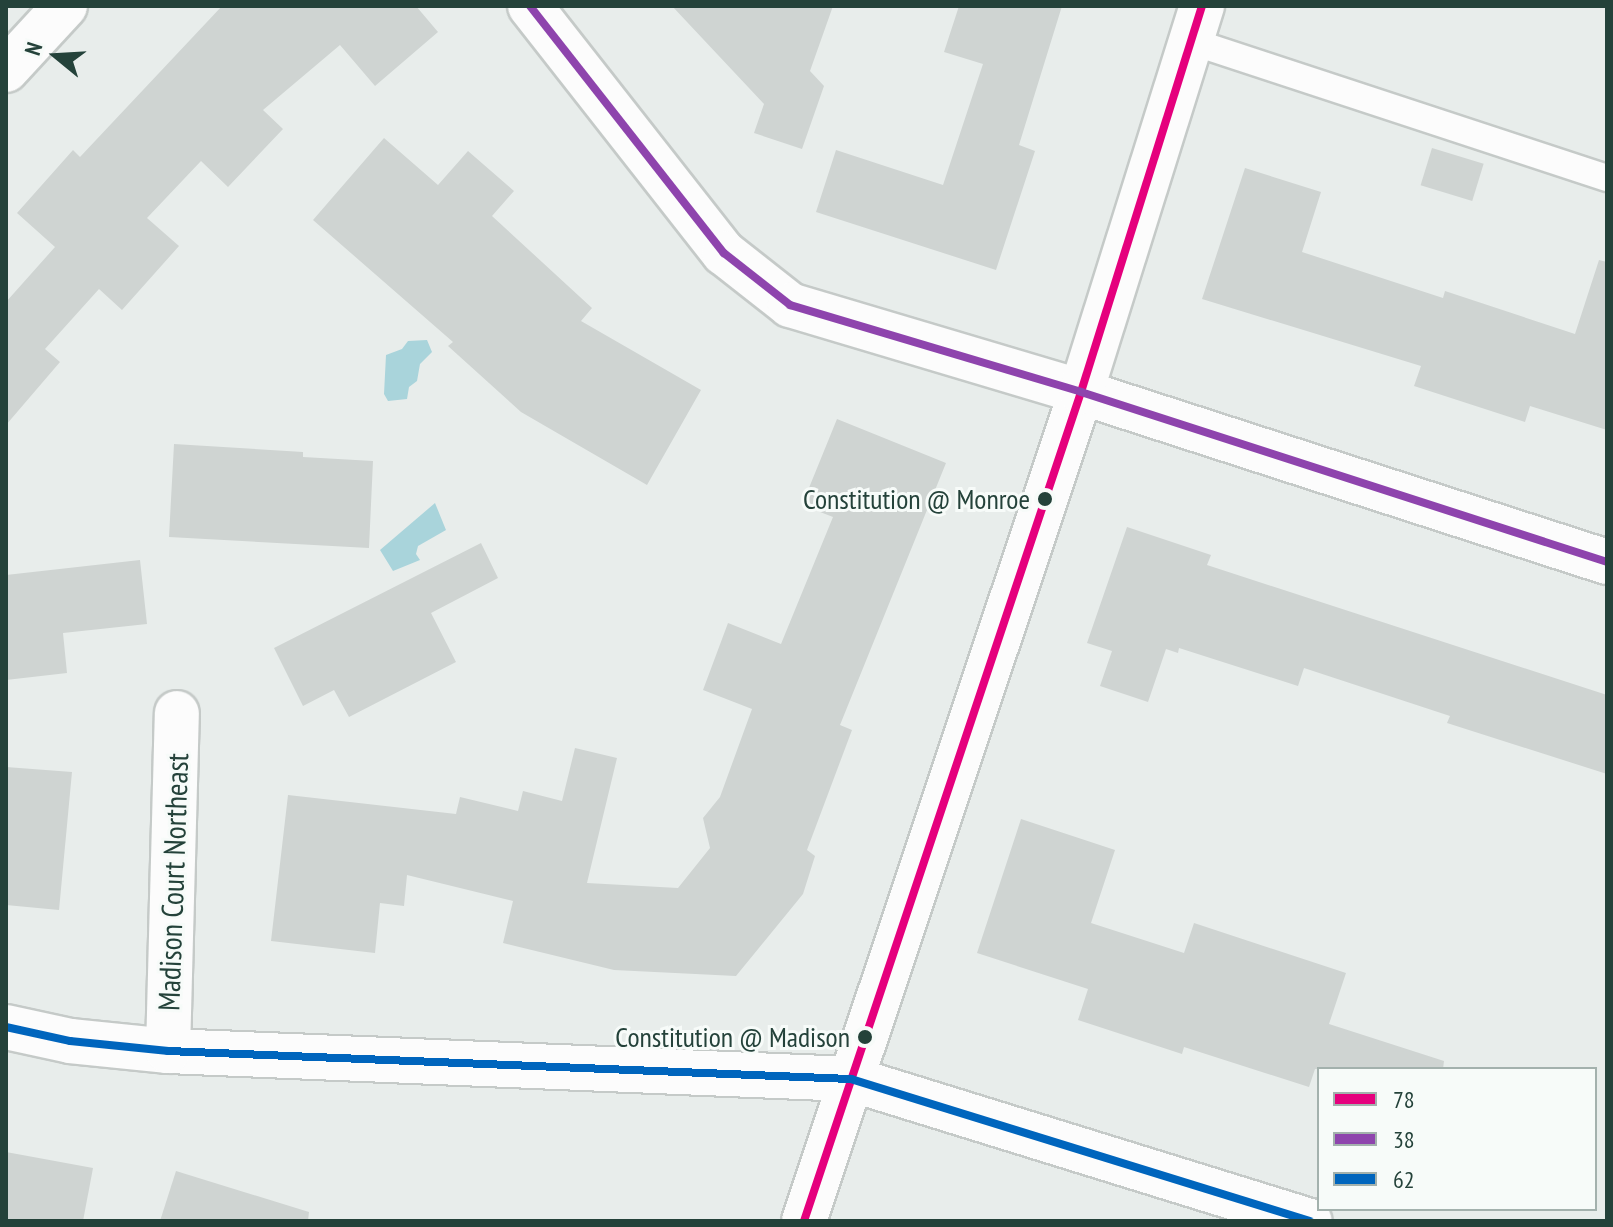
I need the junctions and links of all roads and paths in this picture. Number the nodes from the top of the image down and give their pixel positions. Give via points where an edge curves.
1 (65, 6) edge
2 (530, 6) edge
3 (1196, 23) edge
4 (6, 70) edge
5 (1607, 178) edge
6 (1081, 392) junction
7 (1607, 562) edge
8 (177, 713) dead end
9 (6, 1027) edge
10 (168, 1051) junction
11 (851, 1079) junction
12 (804, 1221) edge
13 (1309, 1221) edge

1 - 4 street
2 - 6 street via 724,253 790,305
3 - 5 lane
3 - 6 street
6 - 7 street
6 - 11 street
8 - 10 street, Madison Court Northeast
9 - 10 street via 70,1041
10 - 11 street
11 - 12 street
11 - 13 street

